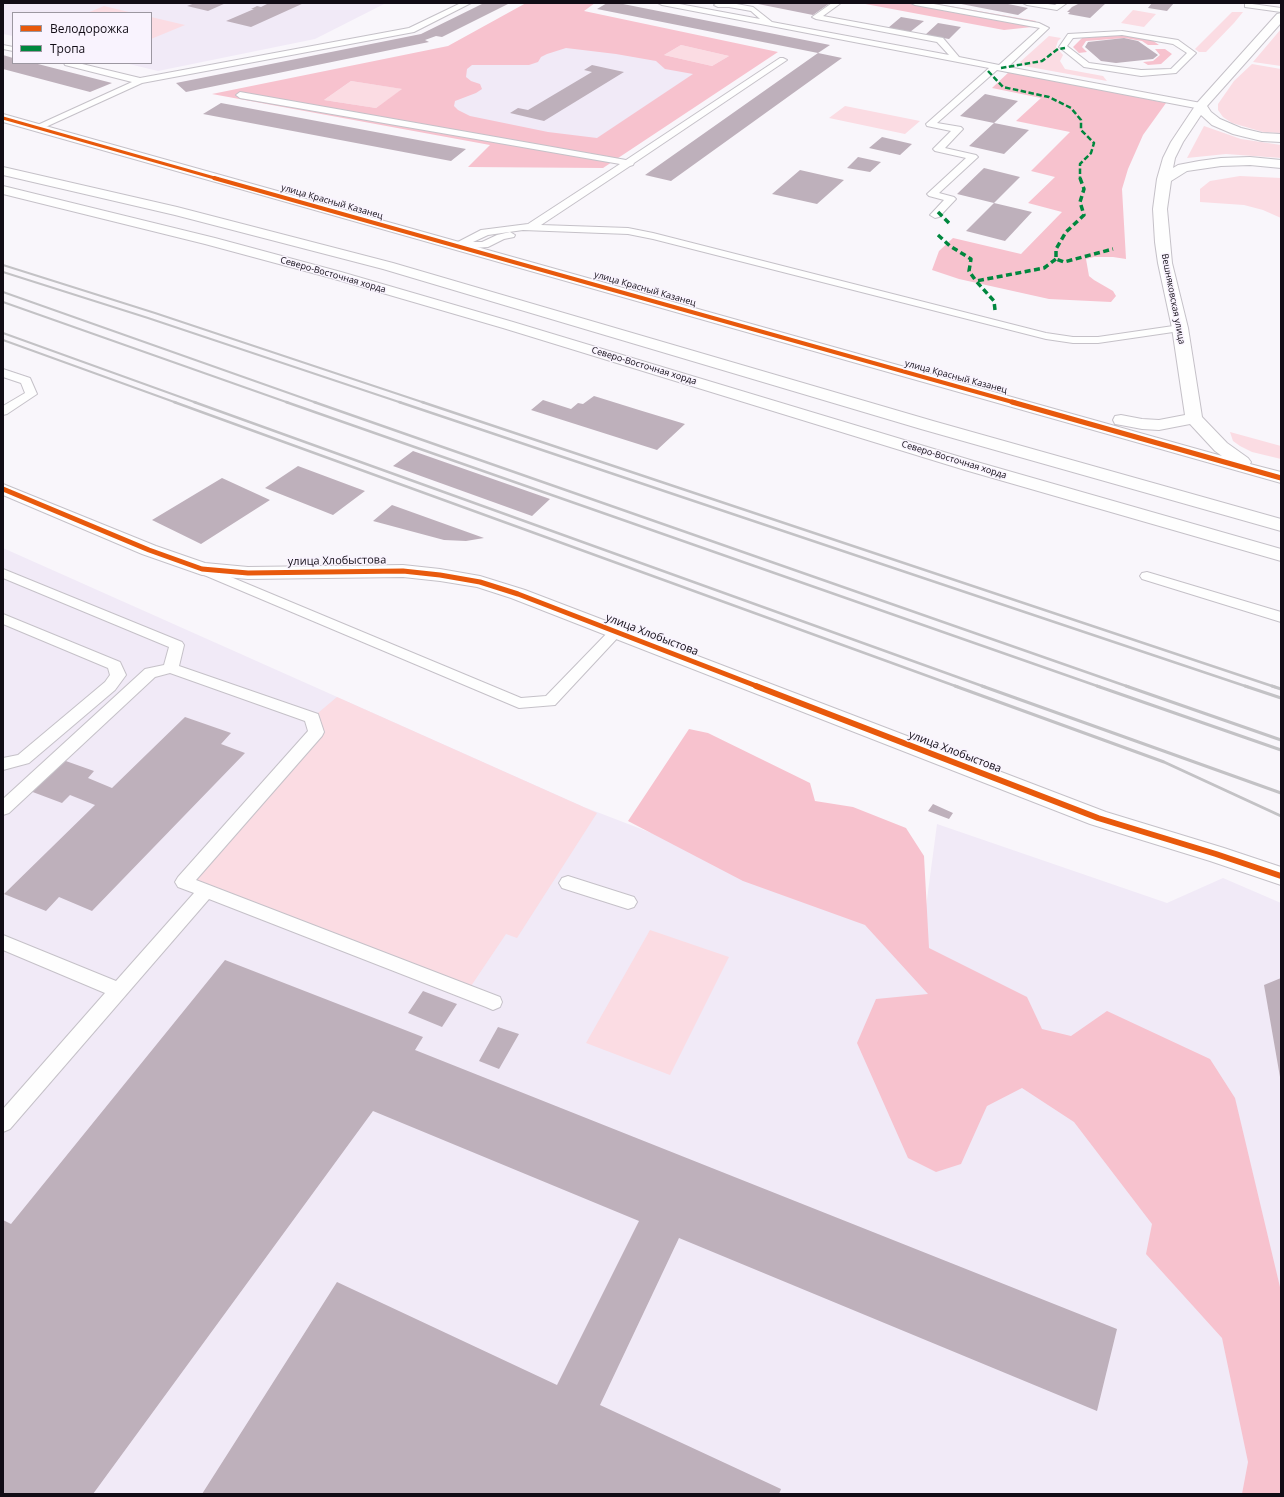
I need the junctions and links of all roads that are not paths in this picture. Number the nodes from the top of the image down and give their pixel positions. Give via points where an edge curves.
1 (467, 3) edge
2 (662, 3) edge
3 (837, 3) edge
4 (915, 3) edge
5 (1027, 3) edge
6 (1063, 3) edge
7 (1239, 3) edge
8 (1248, 4) edge
9 (1281, 10) edge
10 (1281, 16) edge
11 (783, 60) dead end
12 (957, 60) junction
13 (72, 64) edge
14 (998, 67) junction
15 (1141, 73) joint
16 (140, 81) junction
17 (240, 94) dead end
18 (1200, 106) junction
19 (3, 118) edge
20 (36, 128) junction
21 (1281, 138) edge
22 (630, 163) junction
23 (1281, 164) edge
24 (3, 171) edge
25 (1164, 179) junction
26 (3, 190) edge
27 (935, 215) dead end
28 (533, 226) junction
29 (462, 243) junction
30 (484, 245) junction
31 (1180, 328) junction
32 (3, 372) edge
33 (3, 411) edge
34 (1194, 418) junction
35 (1256, 471) junction
36 (1281, 478) edge
37 (3, 489) edge
38 (1281, 526) edge
39 (1281, 555) edge
40 (202, 569) junction
41 (3, 573) edge
42 (1147, 576) dead end
43 (1281, 617) edge
44 (3, 620) edge
45 (616, 632) junction
46 (171, 668) junction
47 (3, 764) edge
48 (3, 809) edge
49 (1281, 876) edge
50 (568, 883) dead end
51 (206, 891) junction
52 (628, 902) dead end
53 (3, 942) edge
54 (119, 991) junction
55 (493, 1002) dead end
56 (3, 1123) edge

1 - 16 lane via 411,30
2 - 12 lane
3 - 12 lane via 816,17 940,40
4 - 14 lane via 1045,28
5 - 6 lane via 1057,8
7 - 8 lane
8 - 9 lane
10 - 18 street, Вешняковская улица
11 - 22 lane
12 - 14 lane
13 - 16 lane
14 - 18 lane
14 - 27 lane via 930,124 958,129 938,149 973,156 932,194 951,199
15 - 15 lane via 1088,65 1063,47 1071,36 1122,33 1175,42 1192,53 1172,71
16 - 20 lane
17 - 22 lane
18 - 21 street via 1216,122 1237,131
18 - 25 street, Вешняковская улица via 1169,158
19 - 20 street, улица Красный Казанец
20 - 29 street, улица Красный Казанец via 387,226
22 - 28 lane
23 - 25 street via 1221,162 1183,168
24 - 38 street, Северо-Восточная хорда via 177,211 388,266
25 - 31 street, Вешняковская улица via 1160,209 1162,242
26 - 39 street, Северо-Восточная хорда via 336,275 971,466
28 - 29 lane via 485,232
28 - 30 lane
28 - 31 lane via 608,230 653,236 1046,336 1098,340
29 - 30 street, улица Красный Казанец
29 - 35 street, улица Красный Казанец
30 - 34 street, улица Красный Казанец via 1127,422 1158,425
31 - 34 street, Вешняковская улица
32 - 33 lane via 26,381 31,394
34 - 35 street via 1221,447
35 - 36 street, улица Красный Казанец
37 - 40 street, улица Хлобыстова via 149,550
40 - 45 street, улица Хлобыстова via 248,573 397,571 440,575 480,582 518,594
40 - 45 lane via 519,703 550,701
41 - 46 lane via 177,645
42 - 43 lane
44 - 47 lane via 115,665 118,675 110,686 23,759
45 - 49 street, улица Хлобыстова via 1098,818
46 - 48 lane via 150,673
46 - 51 lane via 312,718 316,732 184,882
50 - 52 lane
51 - 54 lane
51 - 55 lane
53 - 54 lane
54 - 56 lane

